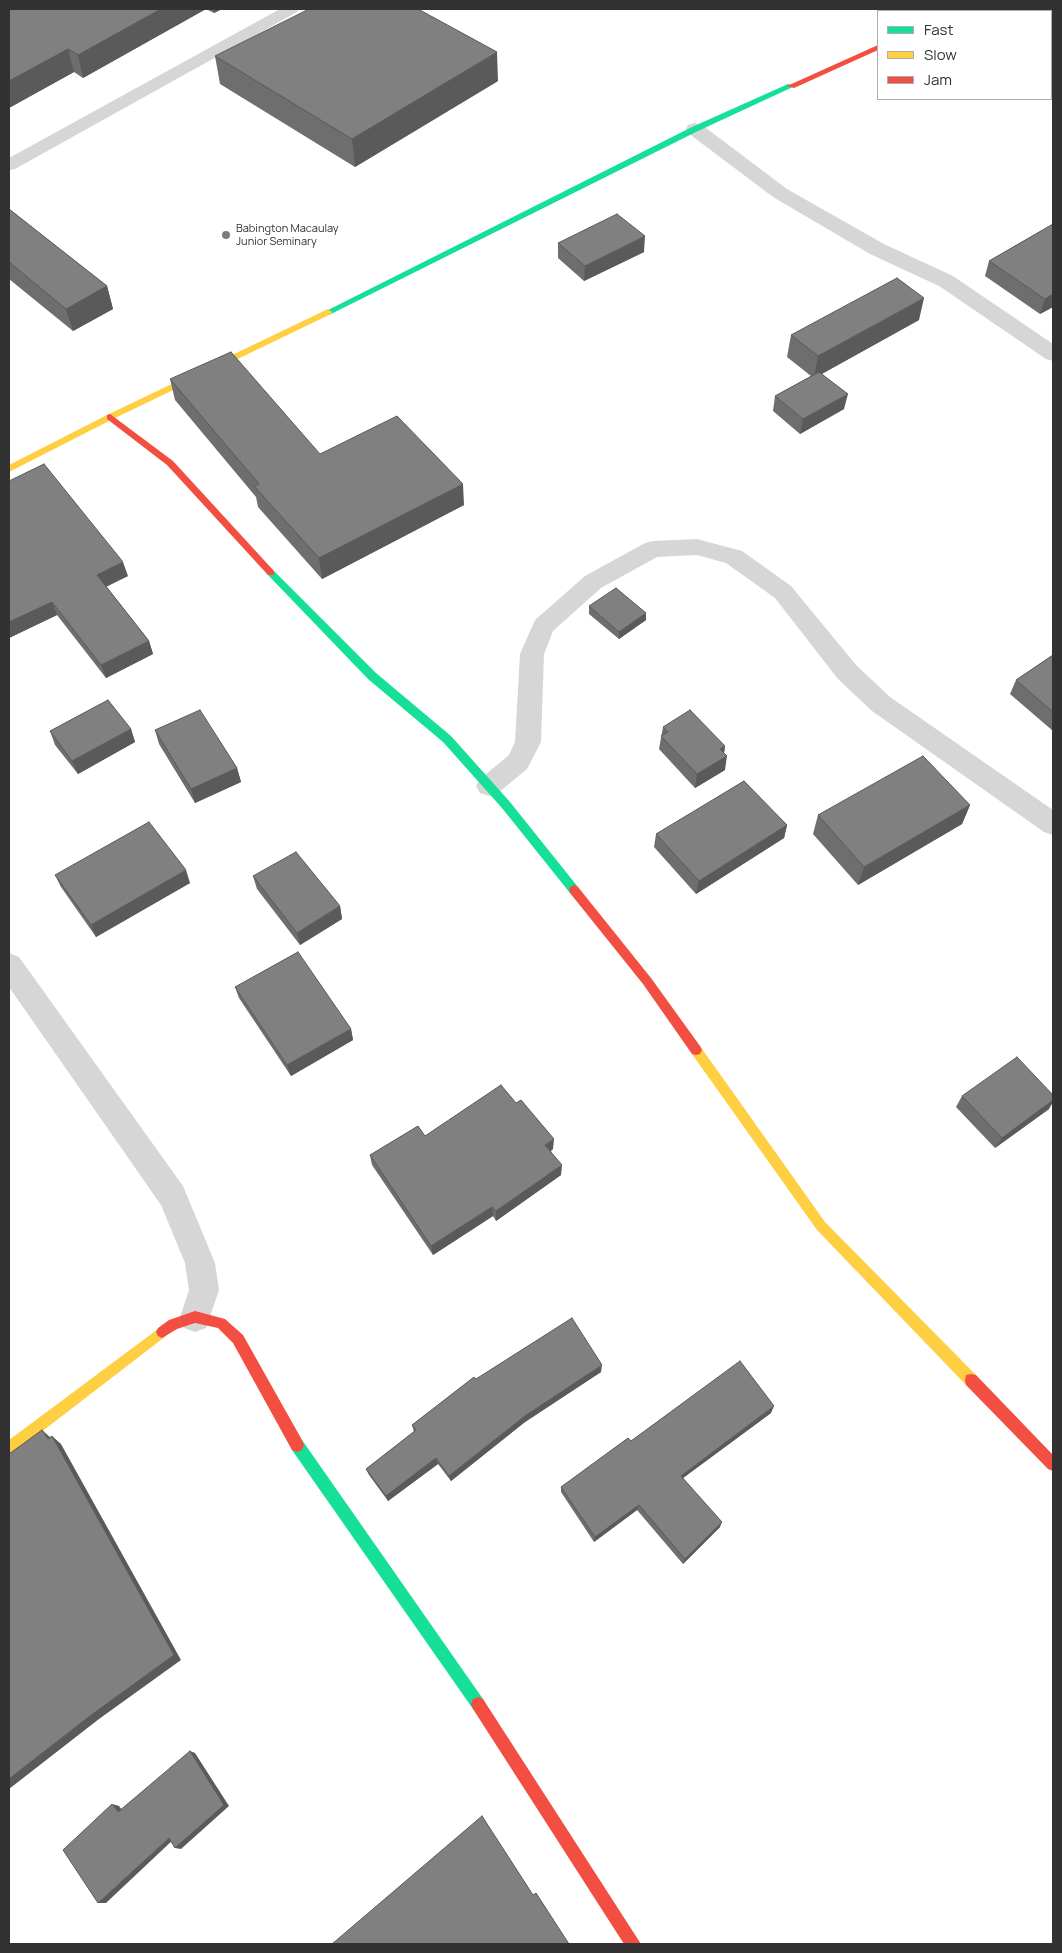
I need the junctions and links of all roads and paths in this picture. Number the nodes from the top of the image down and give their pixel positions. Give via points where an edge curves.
1 (291, 9) edge
2 (877, 47) edge
3 (696, 129) junction
4 (9, 165) edge
5 (1053, 354) edge
6 (110, 417) junction
7 (9, 469) edge
8 (489, 786) junction
9 (1053, 824) edge
10 (9, 965) edge
11 (195, 1317) junction
12 (9, 1448) edge
13 (1053, 1464) edge
14 (633, 1944) edge

1 - 4 lane
2 - 3 street
3 - 5 street via 780,193 877,249 946,281
3 - 6 street
6 - 7 street
6 - 8 street via 170,463 303,607 372,676 448,738
8 - 9 street via 518,762 528,742 532,654 543,626 593,582 653,549 697,547 734,557 783,592 847,672 881,704
8 - 13 street via 647,981 821,1226
10 - 11 street via 172,1196 200,1263 204,1290
11 - 12 street via 173,1324
11 - 14 street via 221,1322 238,1339 300,1451 469,1691

